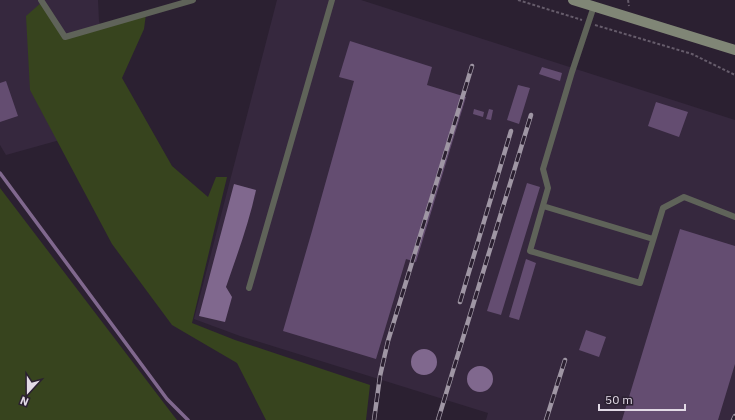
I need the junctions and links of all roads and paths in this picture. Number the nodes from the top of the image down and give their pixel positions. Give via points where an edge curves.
1 (41, 0) edge
2 (193, 0) edge
3 (332, 0) edge
4 (518, 0) edge
5 (573, 0) edge
6 (628, 0) edge
7 (628, 5) dead end
8 (594, 6) junction
9 (588, 22) junction
10 (735, 50) edge
11 (735, 75) edge
12 (543, 206) junction
13 (735, 217) edge
14 (653, 239) junction
15 (249, 288) dead end

1 - 2 lane via 65,37
3 - 15 lane
4 - 9 path
5 - 8 main road
6 - 7 path
8 - 9 lane
8 - 10 main road
9 - 11 path via 692,54
9 - 12 lane via 543,169 548,188
12 - 14 lane
12 - 14 lane via 530,251 640,283
13 - 14 lane via 684,197 663,208

